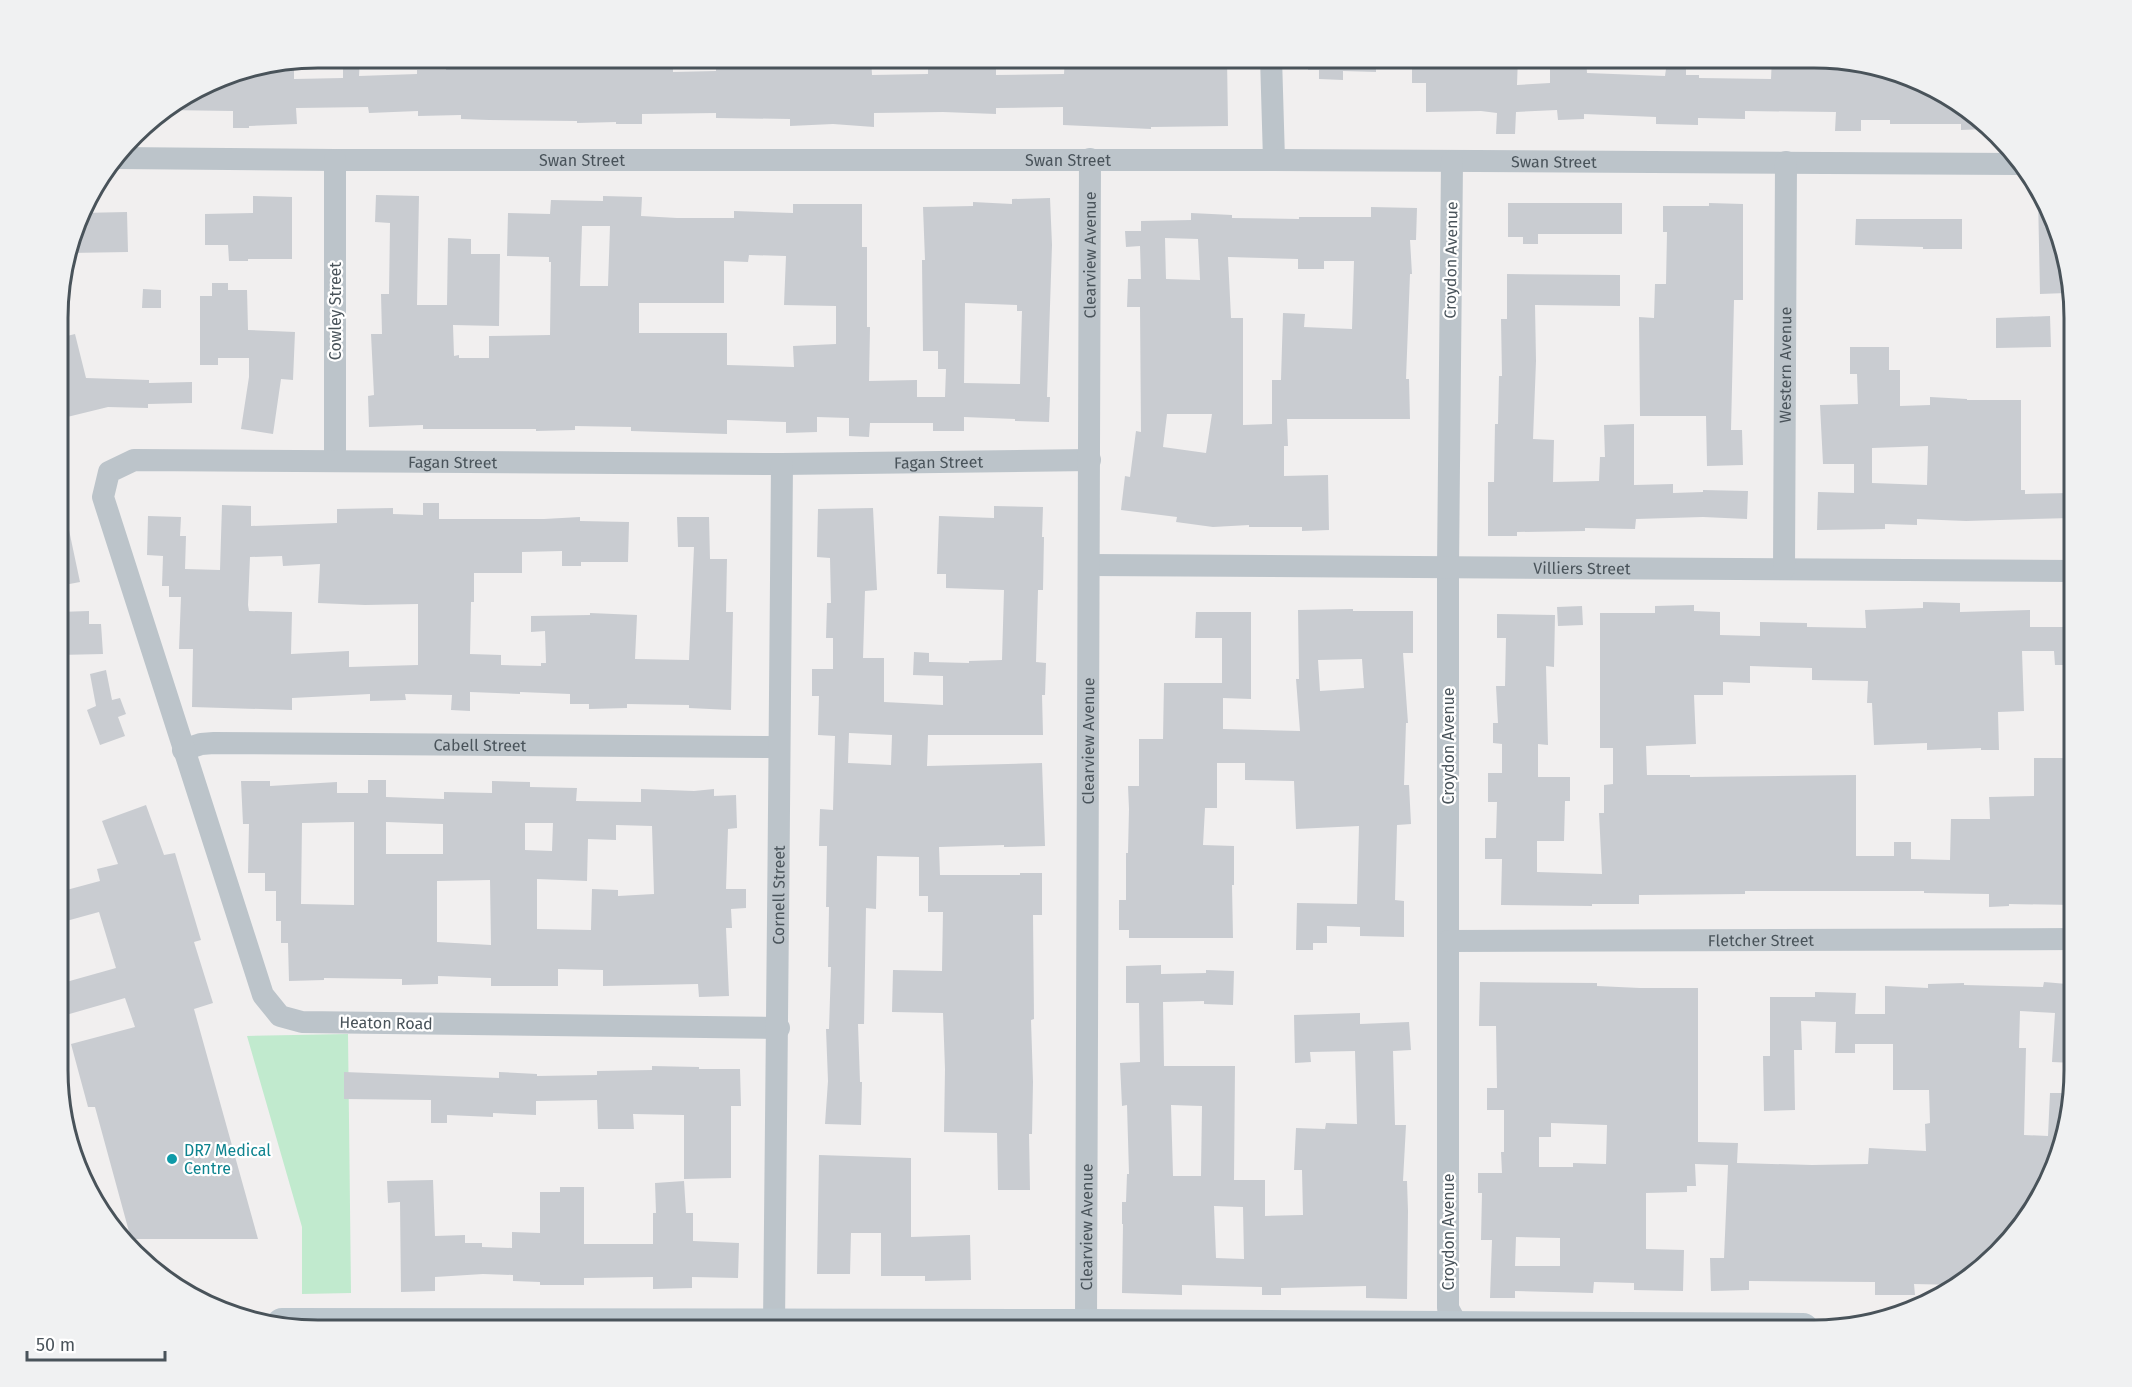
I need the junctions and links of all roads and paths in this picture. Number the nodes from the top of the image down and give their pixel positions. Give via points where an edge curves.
1 (1271, 68) edge
2 (125, 158) edge
3 (1090, 159) junction
4 (336, 160) junction
5 (1274, 160) junction
6 (1452, 162) junction
7 (1786, 162) junction
8 (2012, 164) edge
9 (1090, 460) junction
10 (335, 461) junction
11 (782, 464) junction
12 (1090, 565) junction
13 (1448, 567) junction
14 (1784, 569) junction
15 (2064, 571) edge
16 (778, 747) junction
17 (183, 750) junction
18 (2064, 939) edge
19 (1449, 941) junction
20 (779, 1028) junction
21 (774, 1320) edge
22 (1086, 1320) edge
23 (1455, 1320) edge

1 - 5 street
2 - 4 street, Swan Street
3 - 4 street, Swan Street
3 - 5 street, Swan Street
3 - 9 street, Clearview Avenue
4 - 10 street, Cowley Street
5 - 6 street, Swan Street
6 - 7 street, Swan Street
6 - 13 street, Croydon Avenue
7 - 8 street, Swan Street
7 - 14 street, Western Avenue
9 - 11 street, Fagan Street
9 - 12 street, Clearview Avenue
10 - 11 street, Fagan Street
10 - 17 street, Fagan Street via 134,460 109,472 104,497
11 - 16 street, Cornell Street
12 - 13 street, Villiers Street
12 - 22 street, Clearview Avenue
13 - 14 street, Villiers Street
13 - 19 street, Croydon Avenue
14 - 15 street, Villiers Street
16 - 17 street, Cabell Street via 214,743
16 - 20 street, Cornell Street
17 - 20 street, Heaton Road via 263,995 280,1016 302,1022
18 - 19 street, Fletcher Street
19 - 23 street, Croydon Avenue via 1448,1308
20 - 21 street, Cornell Street

